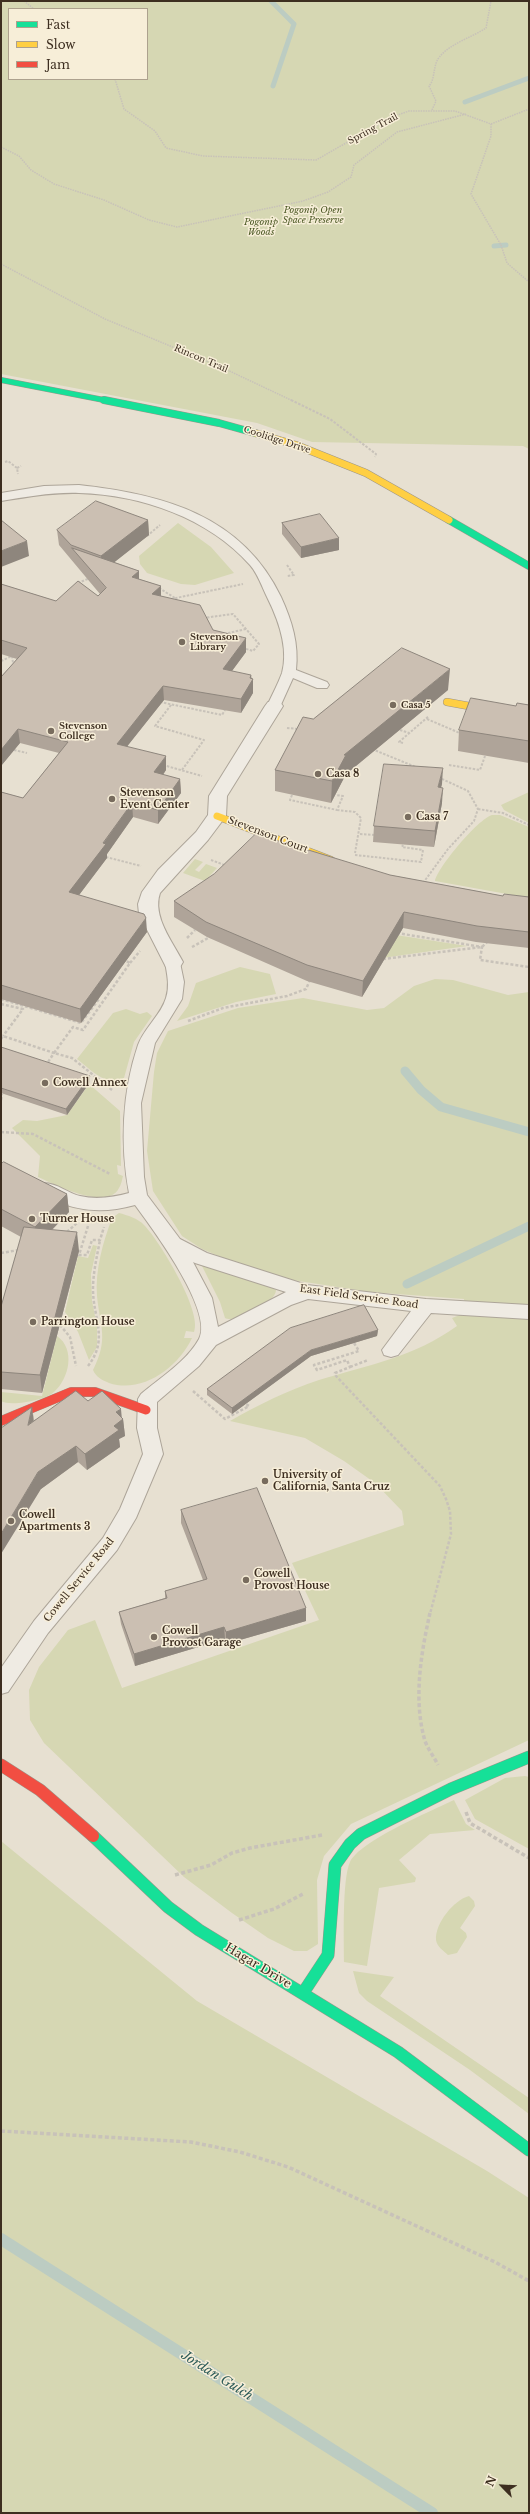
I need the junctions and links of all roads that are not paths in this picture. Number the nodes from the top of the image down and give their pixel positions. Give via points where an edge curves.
1 (1, 380) edge
2 (1, 497) edge
3 (529, 566) edge
4 (289, 672) junction
5 (322, 685) dead end
6 (447, 702) dead end
7 (274, 706) joint
8 (529, 717) edge
9 (217, 816) junction
10 (343, 864) edge
11 (173, 962) joint
12 (32, 1182) edge
13 (139, 1197) junction
14 (174, 1244) junction
15 (307, 1292) junction
16 (426, 1306) junction
17 (529, 1312) edge
18 (209, 1340) junction
19 (391, 1350) dead end
20 (146, 1410) junction
21 (1, 1421) edge
22 (1, 1685) edge
23 (529, 1757) edge
24 (1, 1765) edge
25 (303, 1993) junction
26 (529, 2150) edge

1 - 3 street, Coolidge Drive via 245,429 296,445 366,473
2 - 4 lane via 44,490 102,491 138,497 212,526 254,563 266,580 283,616 291,651
4 - 5 lane
4 - 7 lane
6 - 8 street
7 - 9 street via 218,796
9 - 10 street, Stevenson Court
9 - 11 street via 202,836 165,874 151,892 147,904
11 - 13 lane via 176,982 174,999 157,1027 141,1062 133,1103 134,1177
12 - 13 lane via 66,1199 86,1205 110,1205
13 - 14 lane
14 - 15 lane, East Field Service Road via 201,1258
14 - 18 lane via 203,1298 209,1322
15 - 16 lane, East Field Service Road
15 - 18 lane via 278,1303
16 - 17 lane, East Field Service Road
16 - 19 lane
18 - 20 lane via 192,1362 148,1399
20 - 21 street via 95,1392 71,1392
20 - 22 lane, Cowell Service Road via 153,1454 129,1512 110,1544 46,1622
23 - 25 street via 451,1789 361,1834 350,1844 335,1865 328,1955
24 - 25 street, Hagar Drive via 46,1795 168,1907 199,1930
25 - 26 street, Hagar Drive via 410,2061

